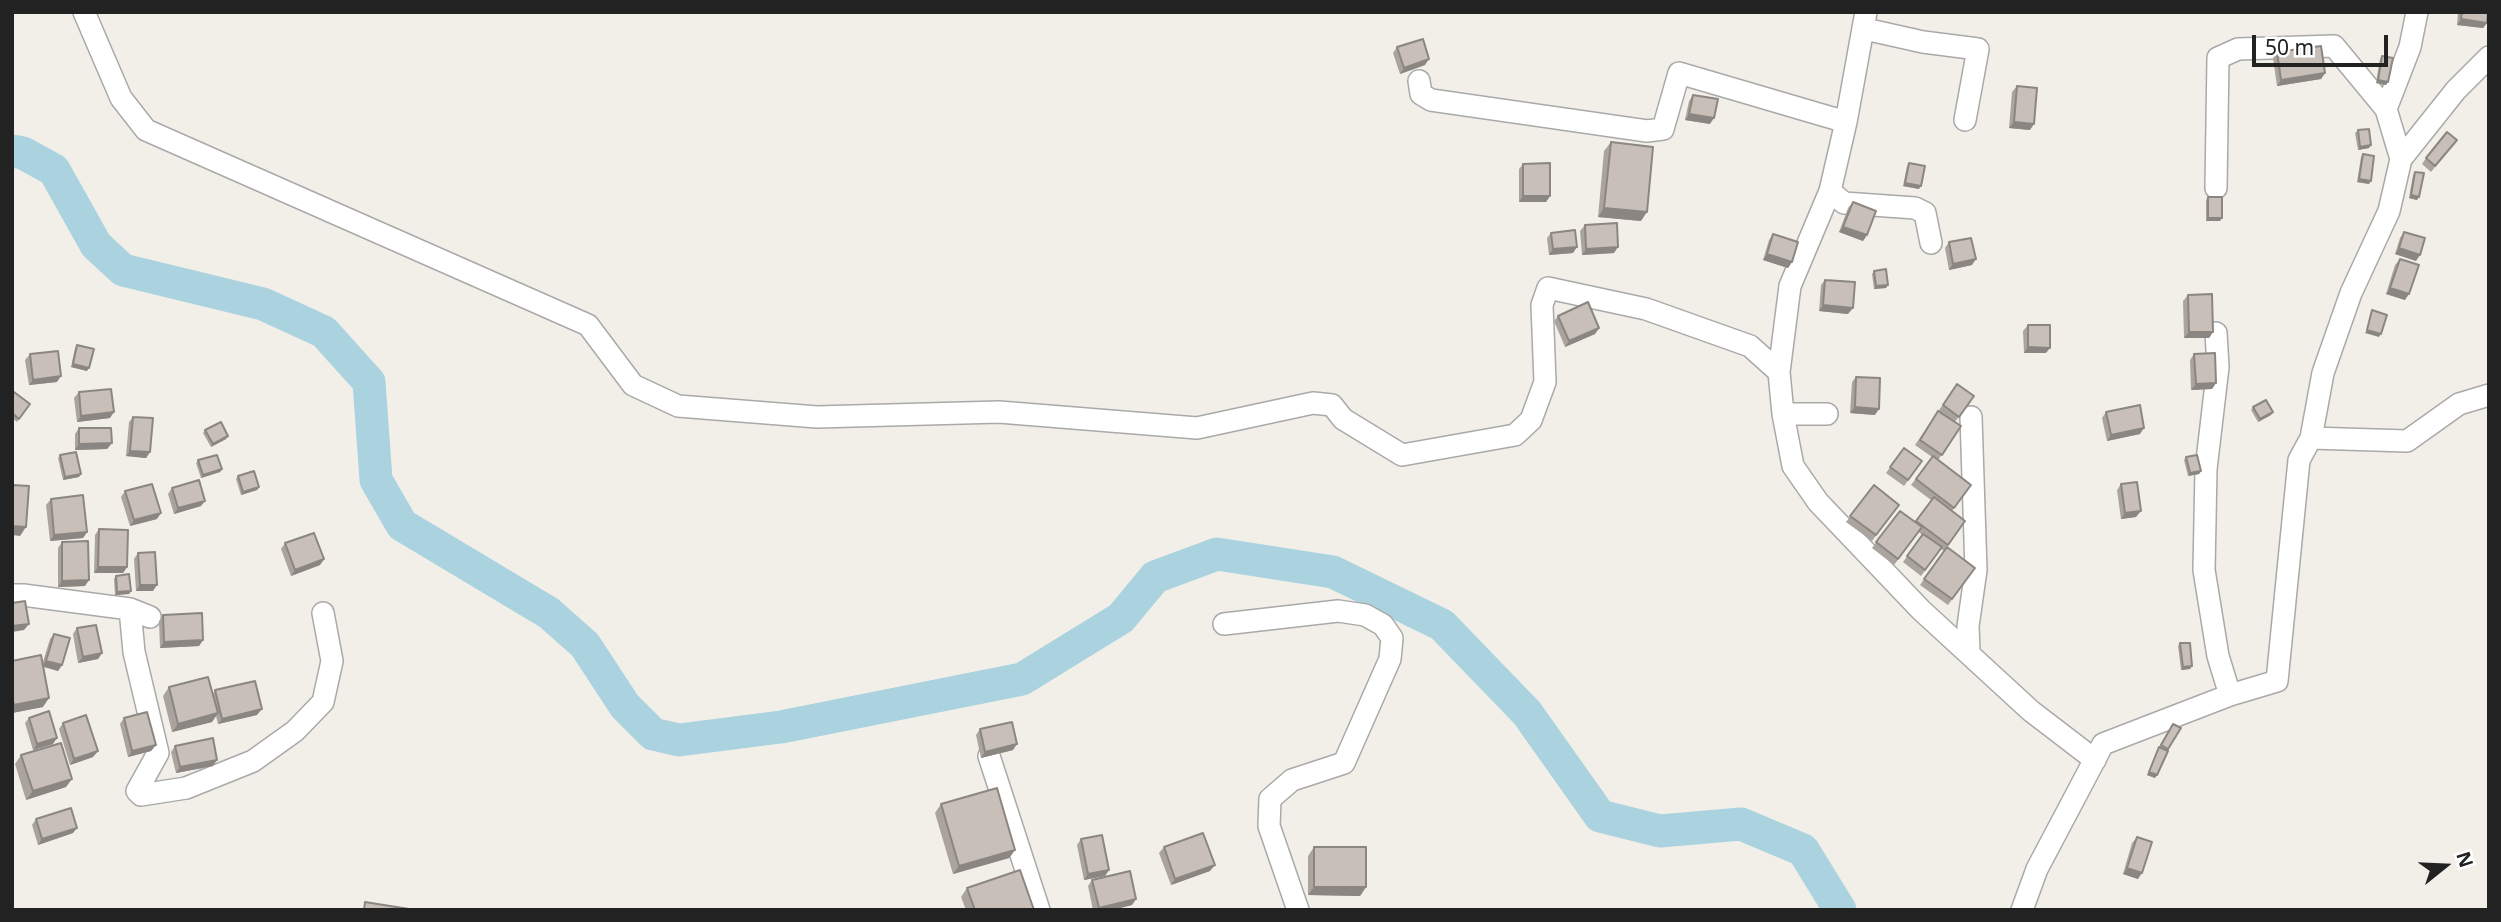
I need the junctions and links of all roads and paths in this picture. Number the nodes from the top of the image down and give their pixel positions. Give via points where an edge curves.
1 (84, 12) edge
2 (2417, 12) edge
3 (1865, 21) edge
4 (2489, 57) edge
5 (1419, 81) dead end
6 (2386, 109) junction
7 (1965, 120) dead end
8 (1846, 122) junction
9 (2401, 159) junction
10 (2216, 188) dead end
11 (1830, 191) junction
12 (1931, 243) dead end
13 (2216, 334) edge
14 (1779, 372) junction
15 (2489, 395) edge
16 (1783, 414) junction
17 (1827, 414) dead end
18 (1970, 417) dead end
19 (2311, 438) junction
20 (12, 595) edge
21 (130, 608) junction
22 (323, 613) dead end
23 (150, 617) dead end
24 (1224, 624) dead end
25 (1969, 652) junction
26 (2230, 695) junction
27 (989, 756) edge
28 (2095, 760) junction
29 (1039, 910) edge
30 (1298, 910) edge
31 (2021, 910) edge

1 - 14 street via 121,97 146,130 588,325 633,385 678,405 817,417 999,412 1197,428 1313,403 1332,405 1343,419 1402,455 1515,435 1531,420 1545,382 1542,305 1548,288 1646,309 1750,346
2 - 6 street via 2410,47
3 - 7 street via 1923,42 1978,49
3 - 8 street
4 - 9 street
5 - 8 street via 1421,94 1431,100 1647,131 1662,128 1679,72
6 - 9 street
6 - 10 street via 2334,46 2238,49 2218,58
8 - 11 street
9 - 19 street via 2389,211 2351,293 2323,373
11 - 12 street via 1844,203 1915,208 1926,213
11 - 14 street via 1790,286
13 - 26 street via 2218,368 2206,469 2204,570 2218,656
14 - 16 street
15 - 19 street via 2459,404 2407,441
16 - 17 street
16 - 25 street via 1793,466 1818,502 1921,610
18 - 25 street via 1976,570
19 - 26 street via 2299,460 2277,681
20 - 21 street
21 - 22 street via 134,652 158,753 136,791 141,795 186,788 253,761 295,731 323,702 332,661
21 - 23 street
24 - 30 street via 1338,611 1366,615 1383,625 1392,638 1390,659 1344,763 1292,780 1270,799 1269,826
25 - 28 street via 2031,711
26 - 28 street via 2103,744
27 - 29 street
28 - 31 street via 2037,869

